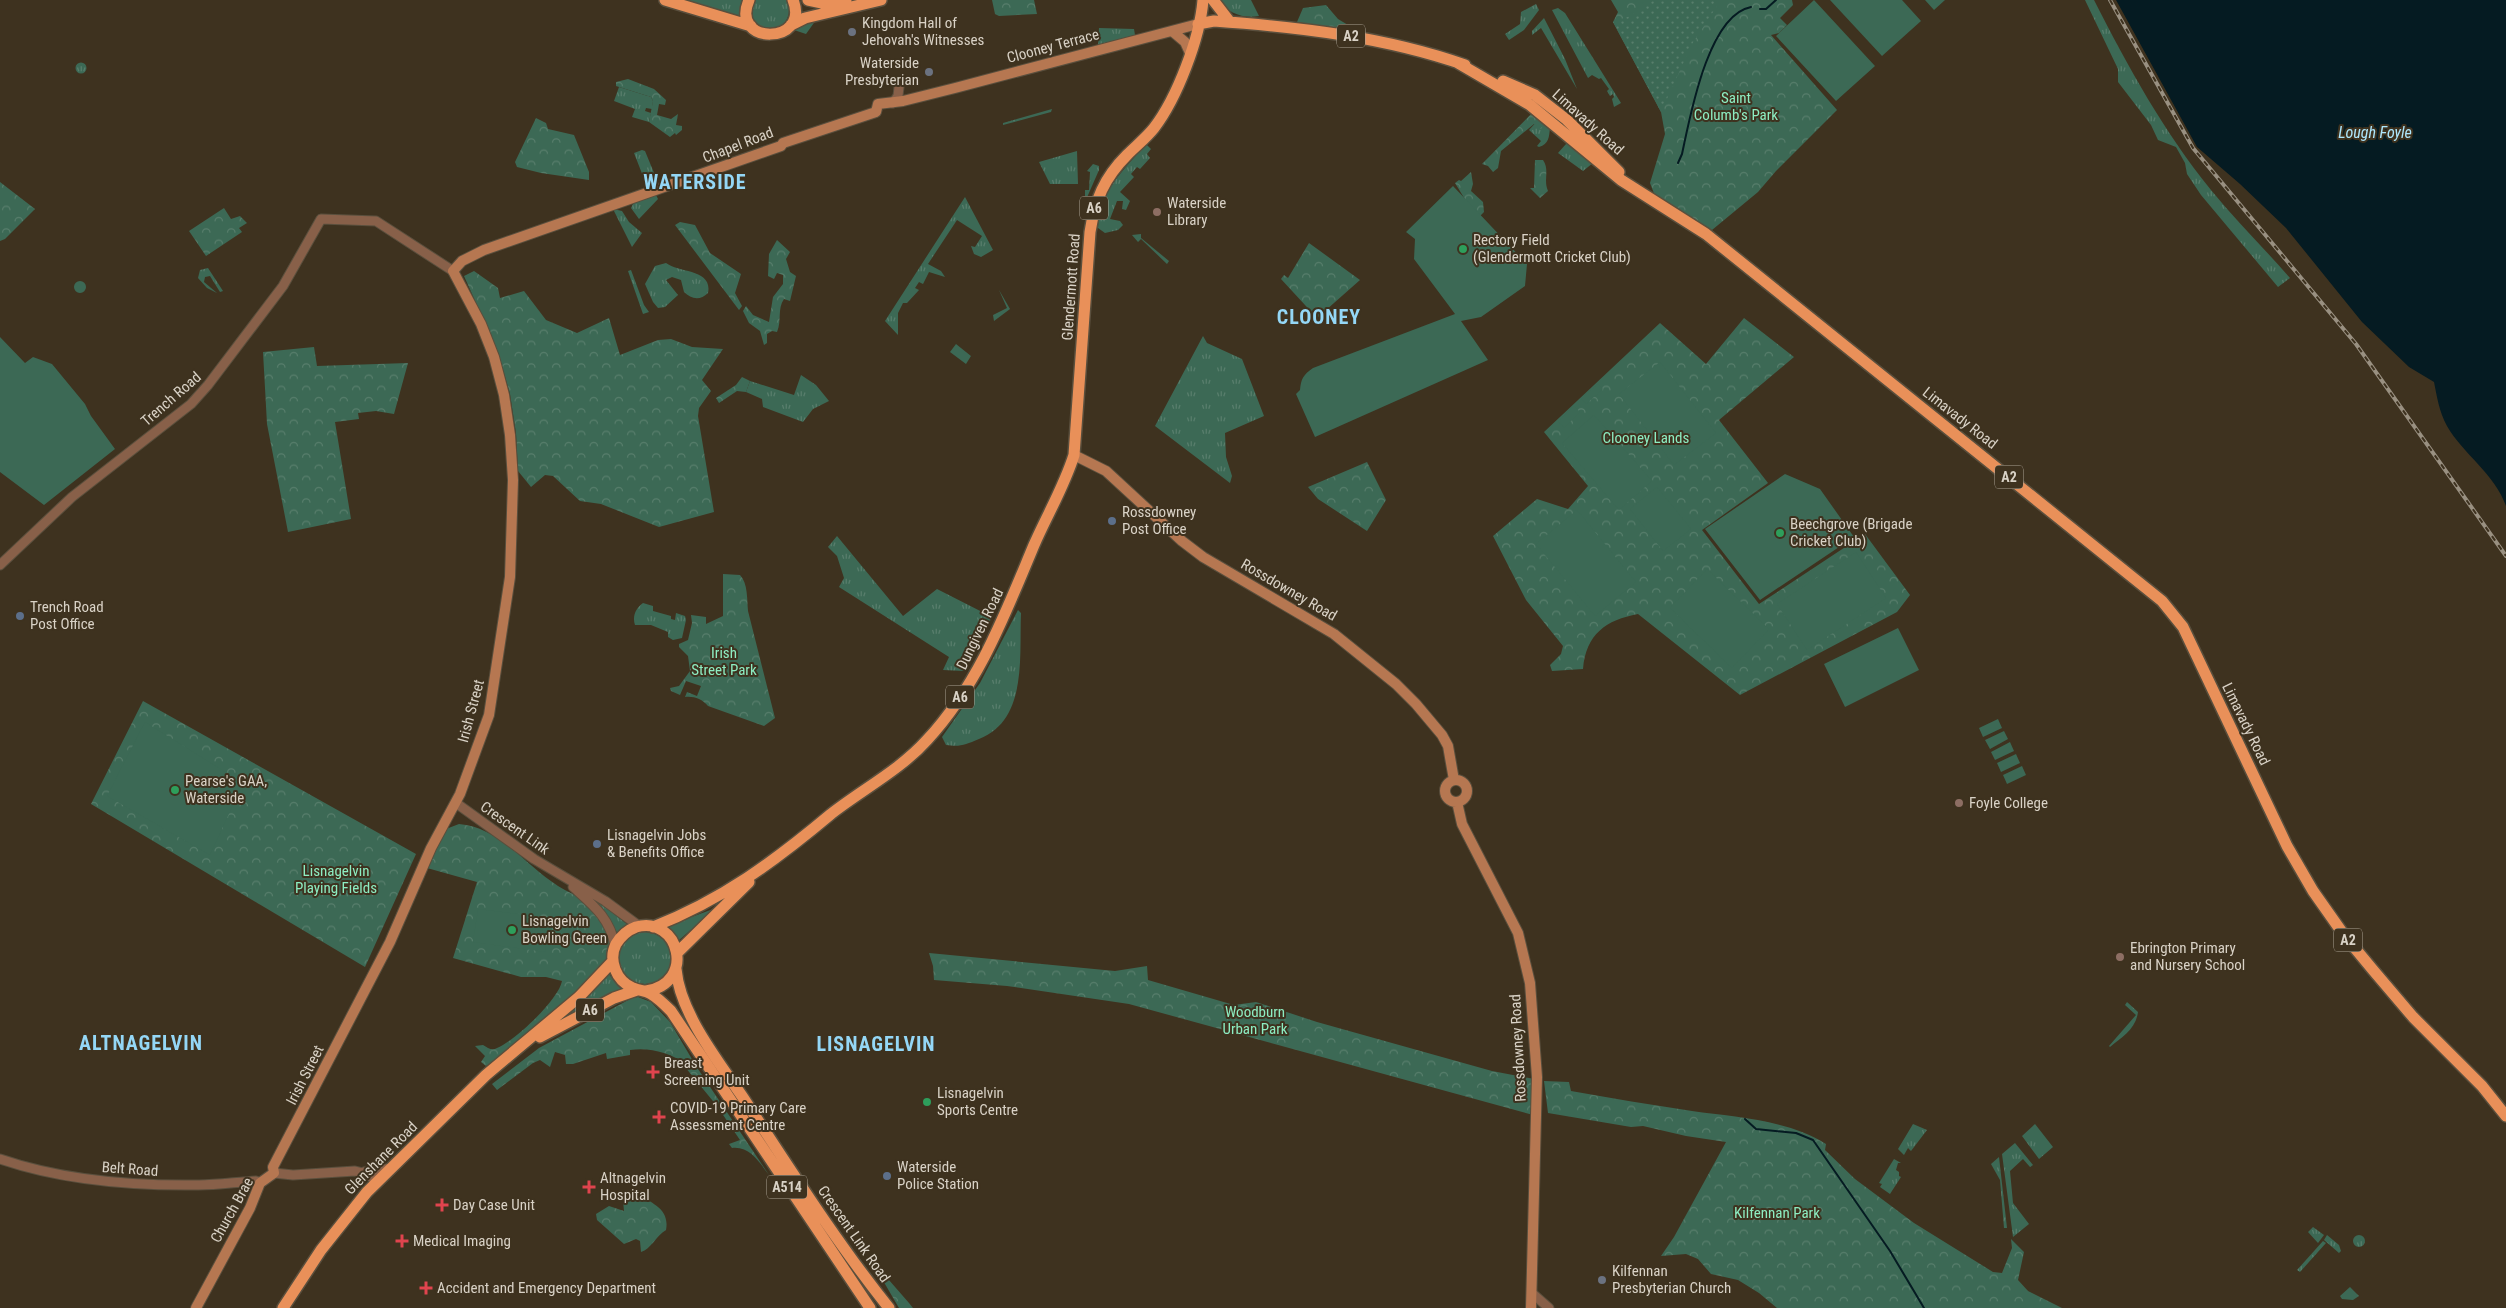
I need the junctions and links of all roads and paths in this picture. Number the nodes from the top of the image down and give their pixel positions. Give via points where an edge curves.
1 (665, 0) edge
2 (749, 0) edge
3 (793, 0) edge
4 (808, 0) edge
5 (846, 0) edge
6 (881, 0) edge
7 (1203, 0) edge
8 (1213, 0) edge
9 (1236, 23) junction
10 (791, 24) junction
11 (1198, 24) junction
12 (751, 26) junction
13 (1172, 30) junction
14 (1190, 53) junction
15 (1458, 62) junction
16 (899, 87) dead end
17 (1518, 88) junction
18 (893, 102) junction
19 (1609, 172) junction
20 (1635, 190) junction
21 (453, 272) junction
22 (1080, 375) joint
23 (1074, 455) junction
24 (0, 565) edge
25 (1454, 780) junction
26 (1456, 802) junction
27 (456, 803) junction
28 (758, 871) junction
29 (560, 874) junction
30 (639, 926) junction
31 (653, 927) junction
32 (615, 946) junction
33 (677, 953) junction
34 (613, 961) junction
35 (676, 969) junction
36 (642, 990) junction
37 (521, 1048) junction
38 (2482, 1086) junction
39 (2506, 1104) edge
40 (2506, 1116) edge
41 (294, 1128) joint
42 (0, 1159) edge
43 (392, 1168) junction
44 (361, 1172) junction
45 (274, 1173) junction
46 (378, 1182) junction
47 (260, 1183) junction
48 (1532, 1294) junction
49 (196, 1308) edge
50 (283, 1308) edge
51 (870, 1308) edge
52 (889, 1308) edge
53 (1531, 1308) edge
54 (1549, 1308) edge

1 - 12 highway
2 - 12 highway via 746,12
3 - 10 highway via 795,10
4 - 5 highway via 822,3
6 - 10 highway
7 - 11 highway, Glendermott Road
8 - 9 highway
9 - 11 highway, A2
9 - 15 highway, Limavady Road / A2 via 1332,33
10 - 12 highway via 786,30 773,35 757,32
11 - 13 main road, Clooney Terrace
11 - 14 highway, Glendermott Road / A6
13 - 14 main road
13 - 18 main road, Clooney Terrace
14 - 22 highway, Glendermott Road / A6 via 1170,104 1154,128 1109,175 1095,204 1090,232
15 - 17 highway, Limavady Road / A2
15 - 19 highway, Limavady Road / A2 via 1530,105
16 - 18 street
17 - 19 highway via 1602,160
17 - 20 highway, Limavady Road / A2 via 1535,95 1575,127
18 - 21 main road, Chapel Road via 736,163 484,250 462,261
19 - 20 highway, Limavady Road / A2
20 - 38 highway, Limavady Road / A2 via 1706,234 2162,601 2186,633 2287,846 2313,891 2344,935 2413,1017
21 - 24 street, Trench Road via 376,221 320,219 283,286 191,404 72,497
21 - 27 main road, Irish Street via 481,324 494,357 504,395 513,480 509,595 495,682 485,728
22 - 23 highway, Dungiven Road / A6
23 - 25 main road, Rossdowney Road via 1106,471 1203,557 1334,634 1396,684 1442,736 1448,746
23 - 28 highway, Dungiven Road / A6 via 1005,616 978,670 956,704 927,740 897,767
25 - 26 main road via 1448,784 1445,794
25 - 26 main road via 1464,784 1466,790 1465,796
26 - 48 main road, Rossdowney Road via 1462,824 1518,933 1530,983 1537,1076
27 - 29 street, Crescent Link
27 - 41 main road, Irish Street via 431,848 390,942
28 - 31 highway, Dungiven Road / A6 via 700,908
28 - 33 highway, Dungiven Road / A6
29 - 30 street, Crescent Link
29 - 32 street, Crescent Link via 600,911 609,924
30 - 31 highway
30 - 32 highway via 624,933
31 - 33 highway via 668,936
32 - 34 highway
33 - 35 highway, A514
34 - 36 highway, A514 via 621,980
34 - 37 highway, Glenshane Road / A6 via 579,997
35 - 36 highway via 664,985
35 - 52 highway, Crescent Link Road / A514 via 678,989 698,1027 793,1174
36 - 37 highway, Glenshane Road / A6 via 614,998
36 - 51 highway, Crescent Link Road / A514 via 671,1011 680,1023
37 - 43 highway, Glenshane Road / A6 via 486,1075
38 - 39 highway, A2
38 - 40 highway, A2
41 - 45 main road, Church Brae via 273,1167
42 - 47 street, Belt Road via 46,1172 107,1182 162,1185
43 - 44 street
43 - 46 highway, Glenshane Road / A6
44 - 45 street
44 - 46 street
45 - 47 main road, Church Brae
46 - 50 highway, Glenshane Road / A6 via 332,1235
47 - 49 main road, Church Brae
48 - 53 main road, Rossdowney Road
48 - 54 street

